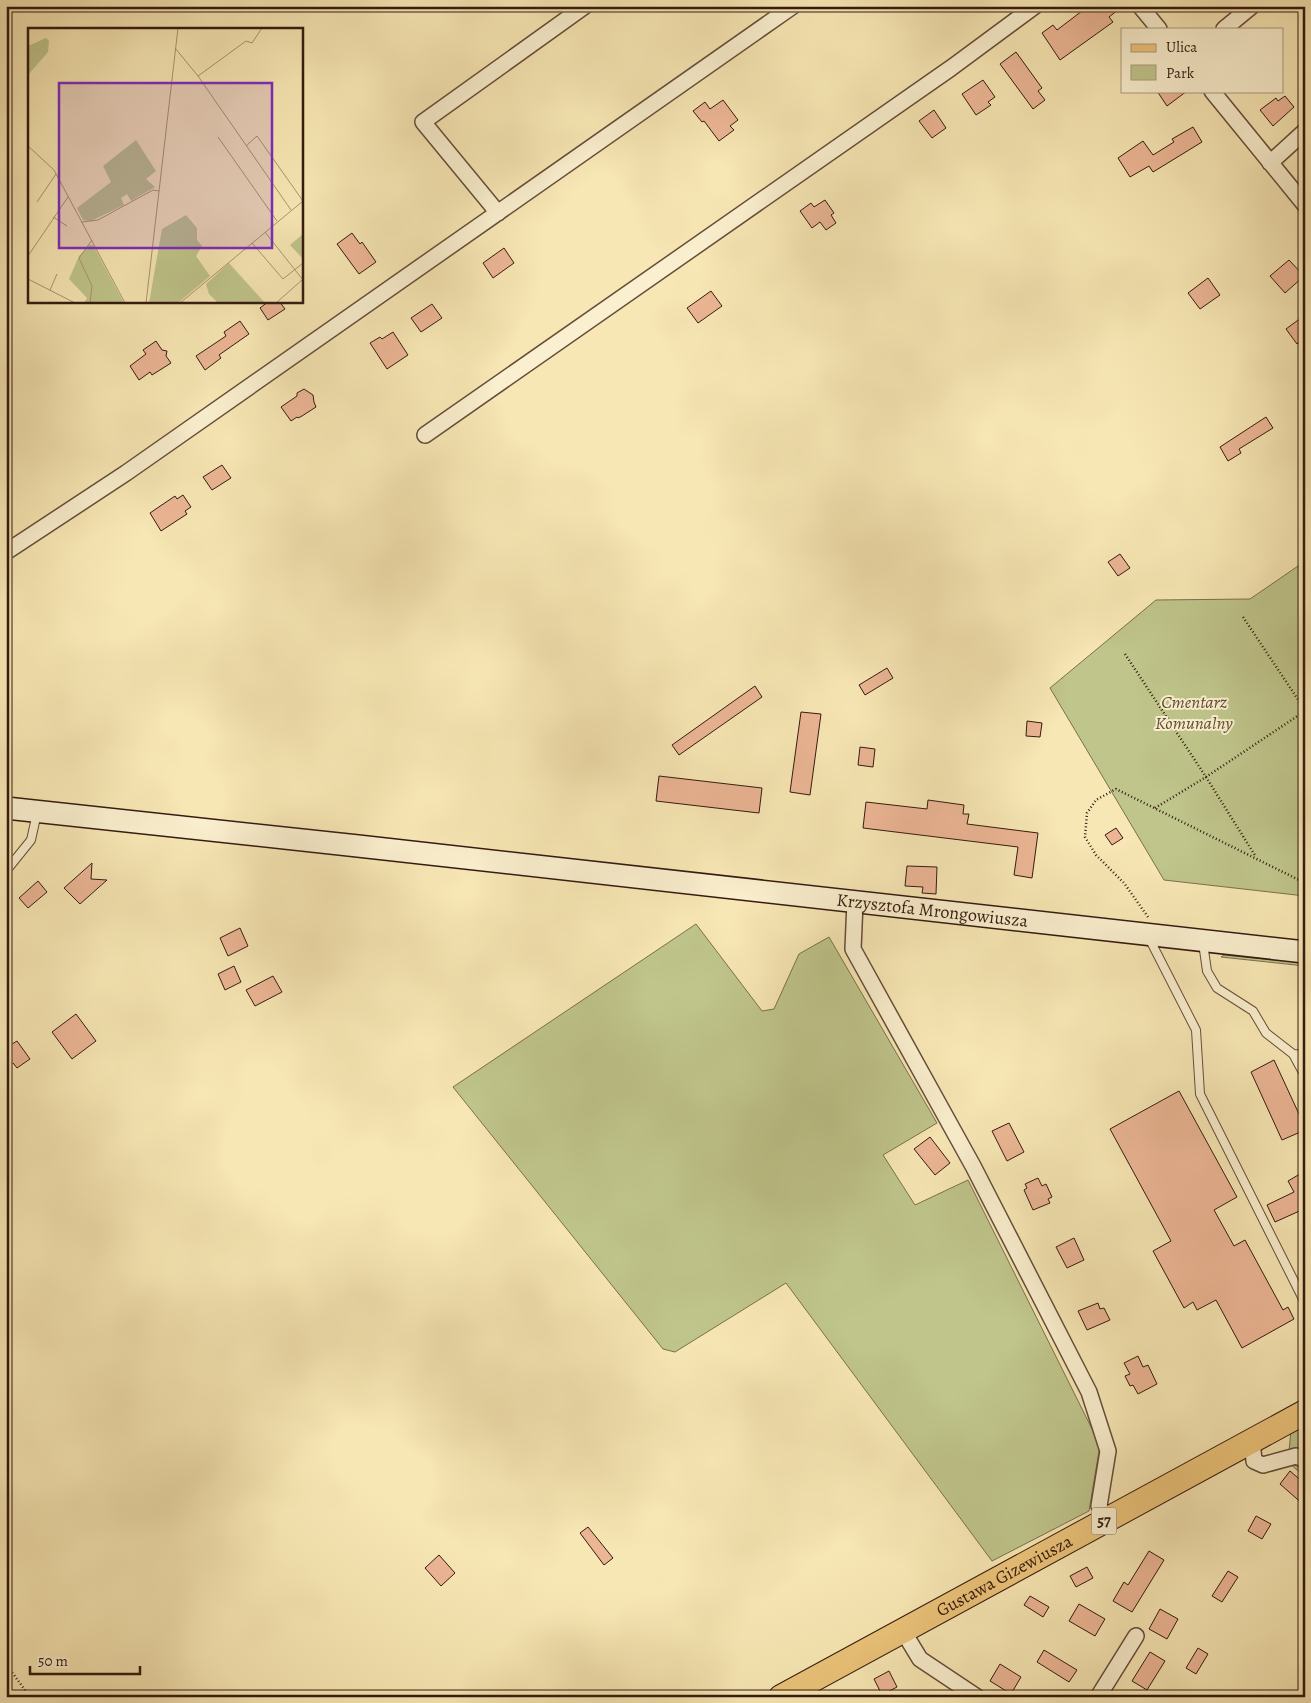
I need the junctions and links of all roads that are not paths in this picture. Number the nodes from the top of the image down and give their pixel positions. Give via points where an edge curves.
1 (585, 6) edge
2 (793, 6) edge
3 (1035, 6) edge
4 (1140, 6) edge
5 (1252, 6) edge
6 (1159, 28) edge
7 (1225, 28) edge
8 (1213, 92) edge
9 (1305, 131) edge
10 (1270, 163) junction
11 (1305, 205) edge
12 (498, 213) junction
13 (425, 435) dead end
14 (6, 552) edge
15 (6, 808) edge
16 (37, 812) junction
17 (6, 871) edge
18 (855, 902) junction
19 (1152, 935) junction
20 (1203, 941) junction
21 (1305, 952) edge
22 (1293, 1054) junction
23 (1305, 1054) edge
24 (1305, 1076) edge
25 (1305, 1303) edge
26 (1305, 1412) edge
27 (1252, 1440) junction
28 (1305, 1460) edge
29 (1106, 1520) junction
30 (903, 1631) junction
31 (1136, 1636) dead end
32 (781, 1697) edge
33 (977, 1697) edge
34 (1098, 1697) edge

1 - 12 street via 423,122
2 - 12 street
3 - 13 street
4 - 6 street
5 - 7 street
8 - 10 street
9 - 10 street
10 - 11 street
12 - 14 street via 126,473
15 - 16 main road, Krzysztofa Mrongowiusza
16 - 17 lane via 31,840
16 - 18 main road, Krzysztofa Mrongowiusza
18 - 19 main road, Krzysztofa Mrongowiusza
18 - 29 street via 853,949 973,1166 1089,1392 1108,1450 1099,1506
19 - 20 main road, Krzysztofa Mrongowiusza
19 - 25 lane via 1196,1030 1200,1094
20 - 21 main road, Krzysztofa Mrongowiusza
20 - 22 lane via 1207,971 1217,988 1252,1011 1266,1033
22 - 23 lane
22 - 24 lane
26 - 27 main road, Gustawa Gizewiusza / 57
27 - 28 street via 1254,1461 1263,1465 1296,1456
27 - 29 main road, Gustawa Gizewiusza / 57
29 - 30 main road, Gustawa Gizewiusza / 57
30 - 32 main road, Gustawa Gizewiusza / 57
30 - 33 street via 920,1659
31 - 34 street

